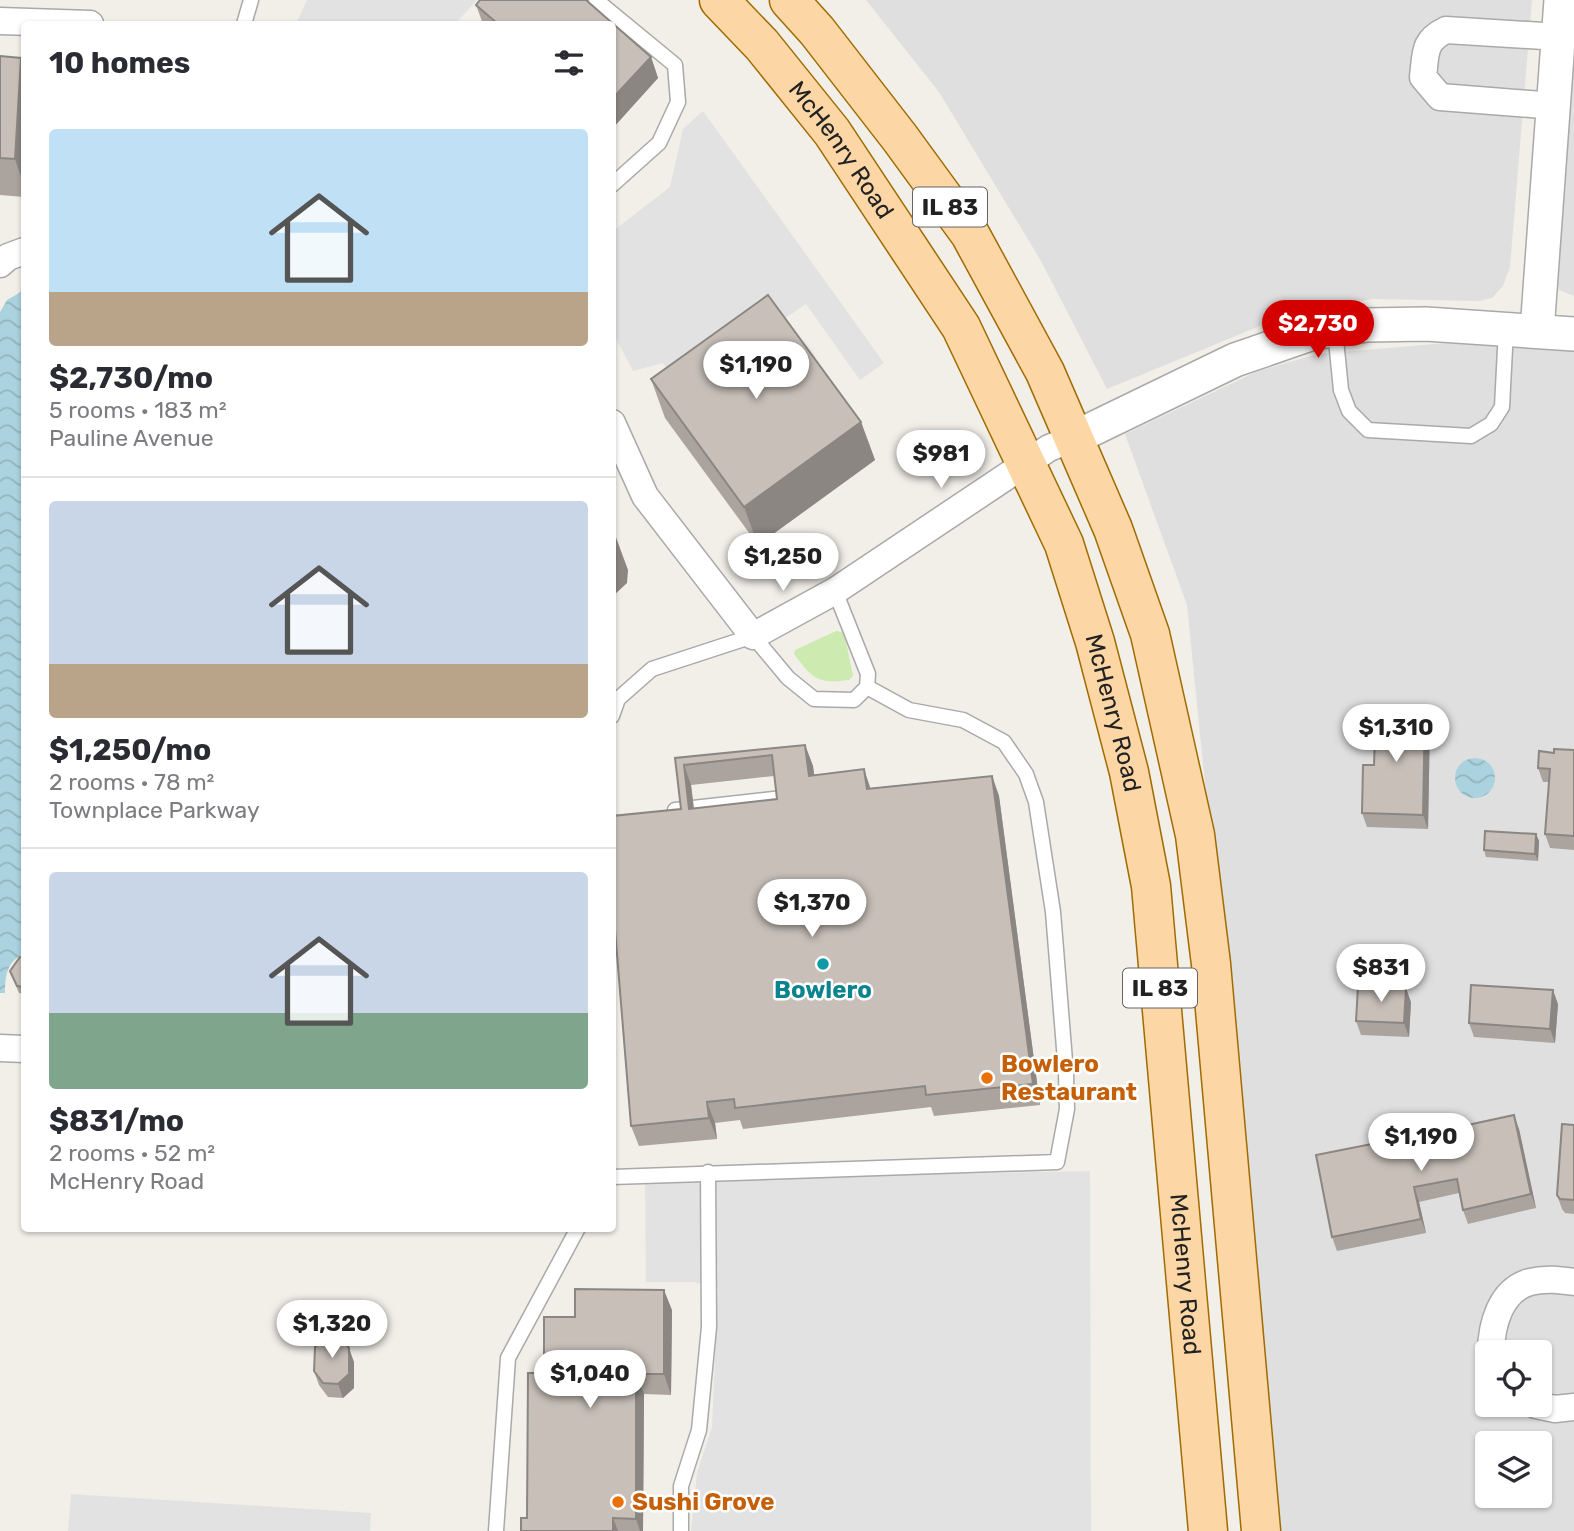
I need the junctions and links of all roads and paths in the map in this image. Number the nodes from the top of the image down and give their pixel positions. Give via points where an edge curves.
1 (251, 0) edge
2 (596, 0) edge
3 (719, 0) edge
4 (789, 0) edge
5 (1561, 0) edge
6 (0, 21) edge
7 (245, 21) edge
8 (21, 22) edge
9 (1559, 37) junction
10 (1562, 89) edge
11 (616, 181) edge
12 (21, 252) edge
13 (0, 264) edge
14 (1335, 330) junction
15 (1521, 330) junction
16 (1574, 334) edge
17 (616, 433) edge
18 (1074, 438) junction
19 (1026, 463) junction
20 (835, 591) junction
21 (753, 636) junction
22 (867, 687) junction
23 (616, 705) edge
24 (782, 798) edge
25 (665, 811) edge
26 (0, 1048) edge
27 (21, 1049) edge
28 (708, 1172) junction
29 (616, 1177) edge
30 (576, 1232) edge
31 (1574, 1282) edge
32 (1491, 1340) edge
33 (1574, 1407) edge
34 (1552, 1408) edge
35 (496, 1531) edge
36 (681, 1531) edge
37 (1208, 1531) edge
38 (1261, 1531) edge

1 - 7 lane
2 - 11 lane via 675,65 678,102 659,143
3 - 19 main road, McHenry Road / IL 83 via 762,45 847,154 961,327
4 - 18 main road, IL 83 via 892,127 970,234 1045,372
5 - 9 street
6 - 8 street
9 - 10 street
9 - 10 street via 1446,30 1433,36 1426,48 1423,77 1440,97
10 - 15 street
12 - 13 street
14 - 15 street via 1426,324
14 - 15 lane via 1341,390 1349,411 1368,430 1471,436 1491,424 1502,407
14 - 18 street via 1235,360
15 - 16 street
17 - 21 street via 645,496
18 - 19 street
18 - 38 main road, IL 83 via 1150,634 1195,835 1211,964
19 - 20 street
19 - 37 main road, McHenry Road / IL 83 via 1064,544 1095,642 1129,772 1151,886
20 - 21 street
20 - 22 lane via 868,674
21 - 22 lane via 788,678 814,699 853,700
21 - 23 lane via 652,669
22 - 28 lane via 909,710 963,720 1004,742 1026,774 1036,802 1053,912 1066,1073 1068,1109 1057,1162
24 - 25 lane
26 - 27 street
28 - 29 lane
28 - 36 lane via 709,1327 699,1430 681,1486
30 - 35 lane via 508,1358
31 - 32 street via 1528,1282 1510,1294 1497,1312
33 - 34 street

